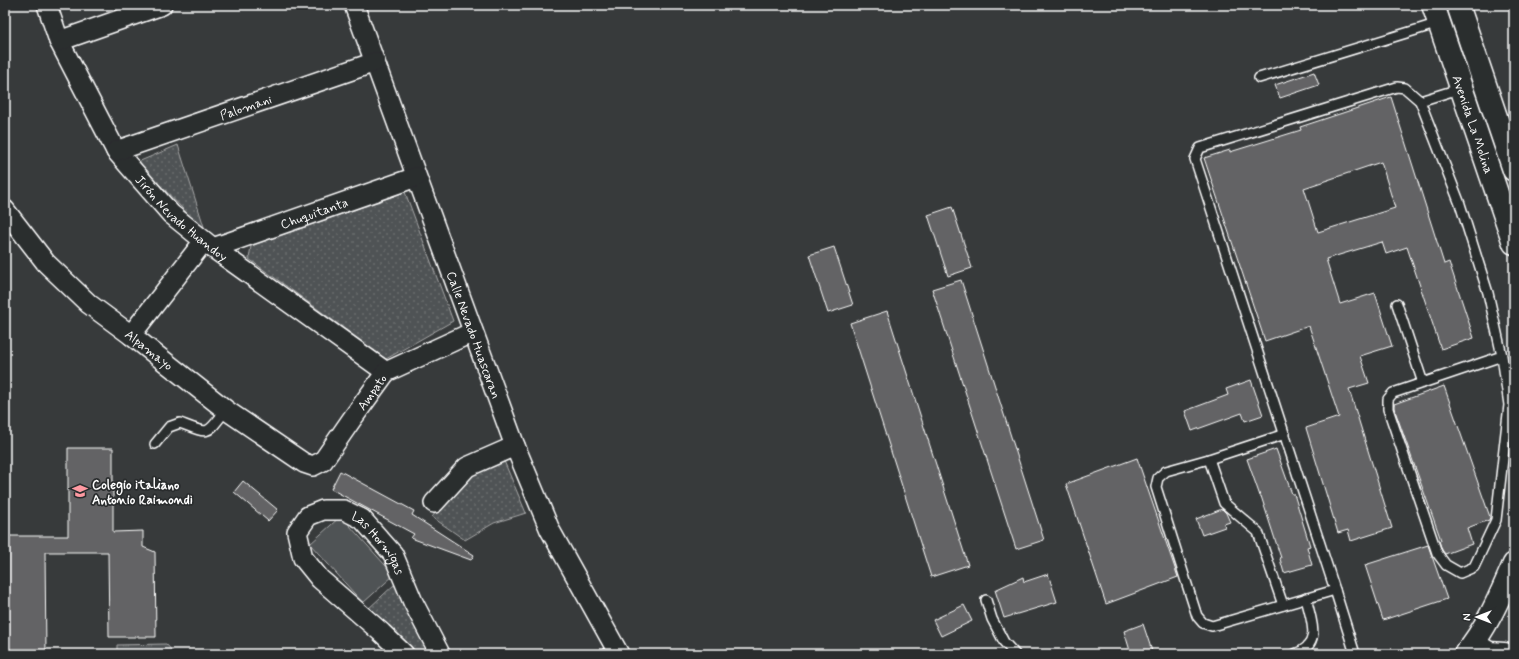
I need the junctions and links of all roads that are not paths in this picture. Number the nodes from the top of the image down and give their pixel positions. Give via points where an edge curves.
1 (47, 5) edge
2 (162, 5) edge
3 (354, 5) edge
4 (1458, 5) edge
5 (1436, 14) edge
6 (59, 42) junction
7 (375, 62) junction
8 (1259, 78) dead end
9 (1462, 88) junction
10 (1420, 101) junction
11 (116, 151) junction
12 (1514, 170) edge
13 (416, 177) junction
14 (5, 210) edge
15 (1514, 243) edge
16 (209, 245) junction
17 (1397, 304) dead end
18 (473, 332) junction
19 (131, 335) junction
20 (1502, 356) junction
21 (386, 372) junction
22 (1423, 383) junction
23 (226, 410) junction
24 (1285, 434) junction
25 (155, 444) dead end
26 (515, 446) junction
27 (1209, 459) junction
28 (313, 466) joint
29 (434, 503) dead end
30 (1514, 564) edge
31 (1335, 590) junction
32 (1306, 598) junction
33 (986, 600) dead end
34 (1283, 605) junction
35 (1514, 643) edge
36 (1470, 649) edge
37 (1514, 650) edge
38 (404, 654) edge
39 (440, 654) edge
40 (619, 654) edge
41 (1015, 654) edge
42 (1294, 654) edge
43 (1355, 654) edge
44 (1504, 654) edge

1 - 6 street, Jirón Nevado Huandoy
2 - 6 street
3 - 7 street, Calle Nevado Huascaran
4 - 12 main road, Avenida La Molina
5 - 8 lane
5 - 9 main road, Avenida La Molina
6 - 11 street, Jirón Nevado Huandoy
7 - 11 street, Palomani
7 - 13 street, Calle Nevado Huascaran
9 - 10 lane
9 - 15 main road, Avenida La Molina
10 - 20 lane via 1462,211 1488,293
10 - 24 lane via 1405,88 1397,87 1200,148 1195,159
11 - 16 street, Jirón Nevado Huandoy via 171,214
13 - 16 street, Chuquitanta
13 - 18 street, Calle Nevado Huascaran
14 - 19 street, Alpamayo via 46,263 89,304
16 - 19 street
16 - 21 street, Jirón Nevado Huandoy
17 - 22 lane
18 - 21 street, Ampato
18 - 26 street, Calle Nevado Huascaran
19 - 23 street, Alpamayo
20 - 22 lane
20 - 22 lane via 1508,405 1496,520 1474,567 1460,573 1446,565 1438,553 1388,409 1388,399 1393,393
21 - 28 street, Ampato via 324,461
23 - 25 lane via 210,430 202,432 180,423 169,427
23 - 28 street, Alpamayo via 304,463
24 - 27 lane
24 - 31 lane
26 - 29 street via 467,467
26 - 40 street, Calle Nevado Huascaran via 550,530
27 - 34 lane via 1224,503 1258,532
27 - 34 lane via 1166,471 1158,478 1156,487 1197,616 1203,623 1212,626
30 - 36 main road via 1502,592
31 - 32 lane
31 - 43 lane
32 - 34 lane
32 - 42 lane via 1313,630 1312,641 1304,651
33 - 41 lane via 1004,642
35 - 44 main road
36 - 44 main road
37 - 44 street
38 - 39 street, Las Hormigas via 320,579 302,558 297,532 308,516 323,510 344,510 362,519 392,554

